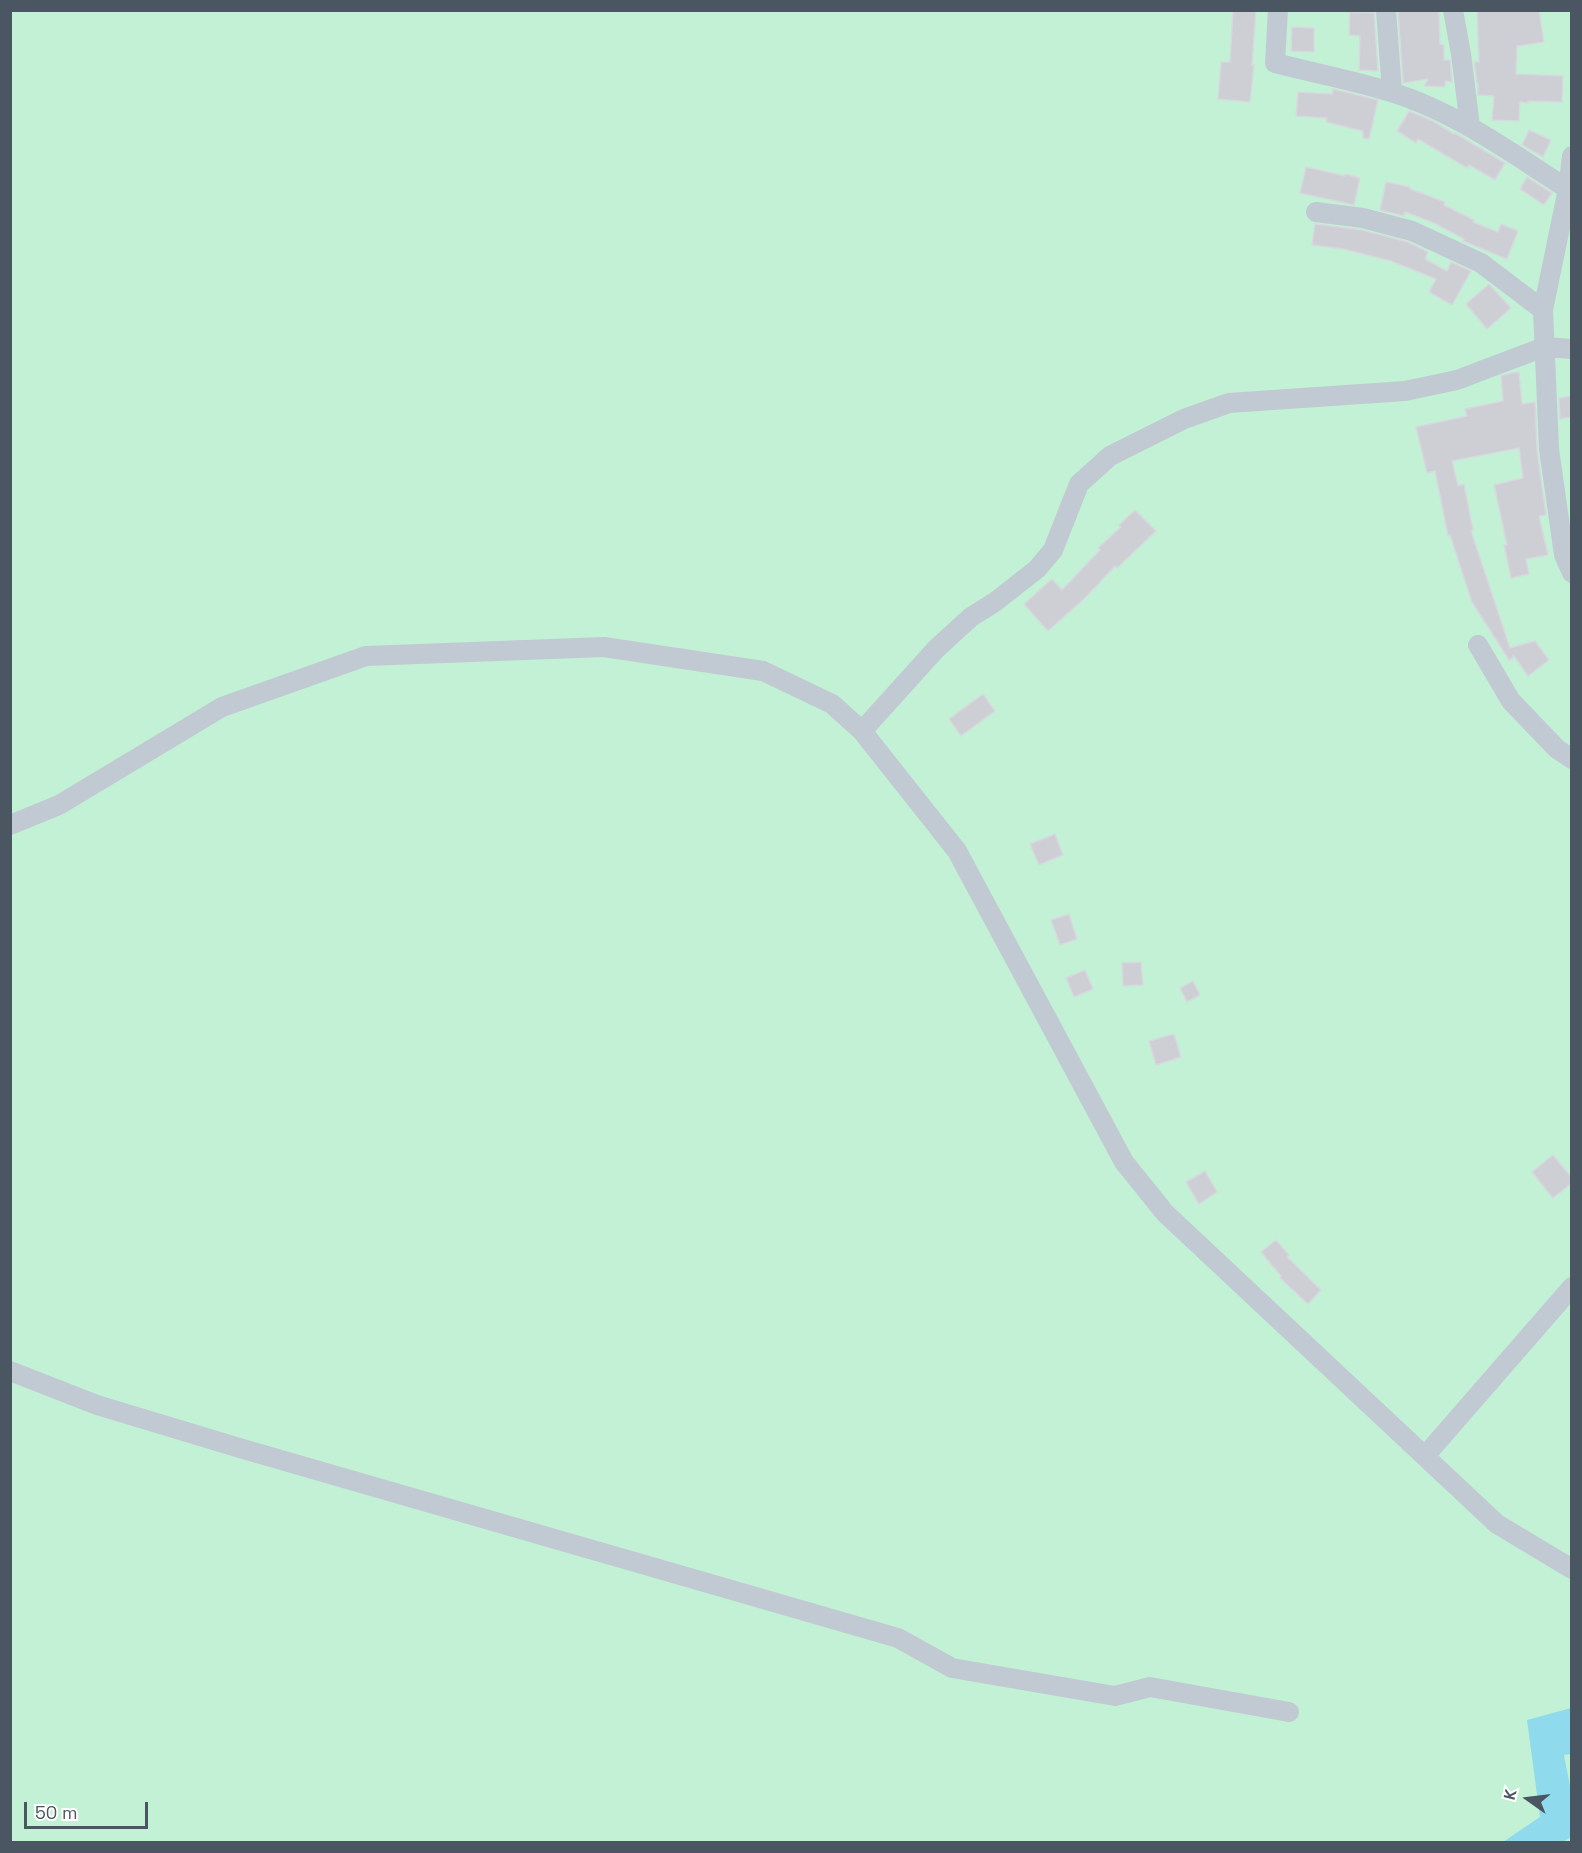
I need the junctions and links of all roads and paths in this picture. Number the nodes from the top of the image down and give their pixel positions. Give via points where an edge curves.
1 (1278, 10) edge
2 (1386, 10) edge
3 (1453, 10) edge
4 (1392, 92) junction
5 (1470, 126) junction
6 (1572, 156) edge
7 (1568, 189) junction
8 (1316, 212) dead end
9 (1544, 310) junction
10 (1544, 347) junction
11 (1572, 349) edge
12 (1572, 573) edge
13 (1478, 645) dead end
14 (862, 731) junction
15 (1572, 759) edge
16 (10, 825) edge
17 (1572, 1287) edge
18 (10, 1371) edge
19 (1425, 1456) junction
20 (1572, 1569) edge
21 (1289, 1712) dead end

1 - 4 street via 1275,63
2 - 4 street
3 - 5 street
4 - 5 street
5 - 7 street
6 - 7 street
7 - 9 street
8 - 9 street via 1363,218 1412,231 1481,263
9 - 10 street
10 - 11 street
10 - 12 street via 1549,448 1564,555
10 - 14 street via 1456,380 1405,391 1229,403 1184,419 1110,456 1079,484 1053,550 1037,569 971,617 936,649
13 - 15 street via 1511,701 1557,749
14 - 16 street via 832,704 752,669 604,647 366,656 222,707 58,805
14 - 19 street via 957,851 1124,1162 1165,1213
17 - 19 street
18 - 21 street via 98,1405 243,1449 898,1638 952,1668 1115,1696 1150,1687
19 - 20 street via 1497,1524

